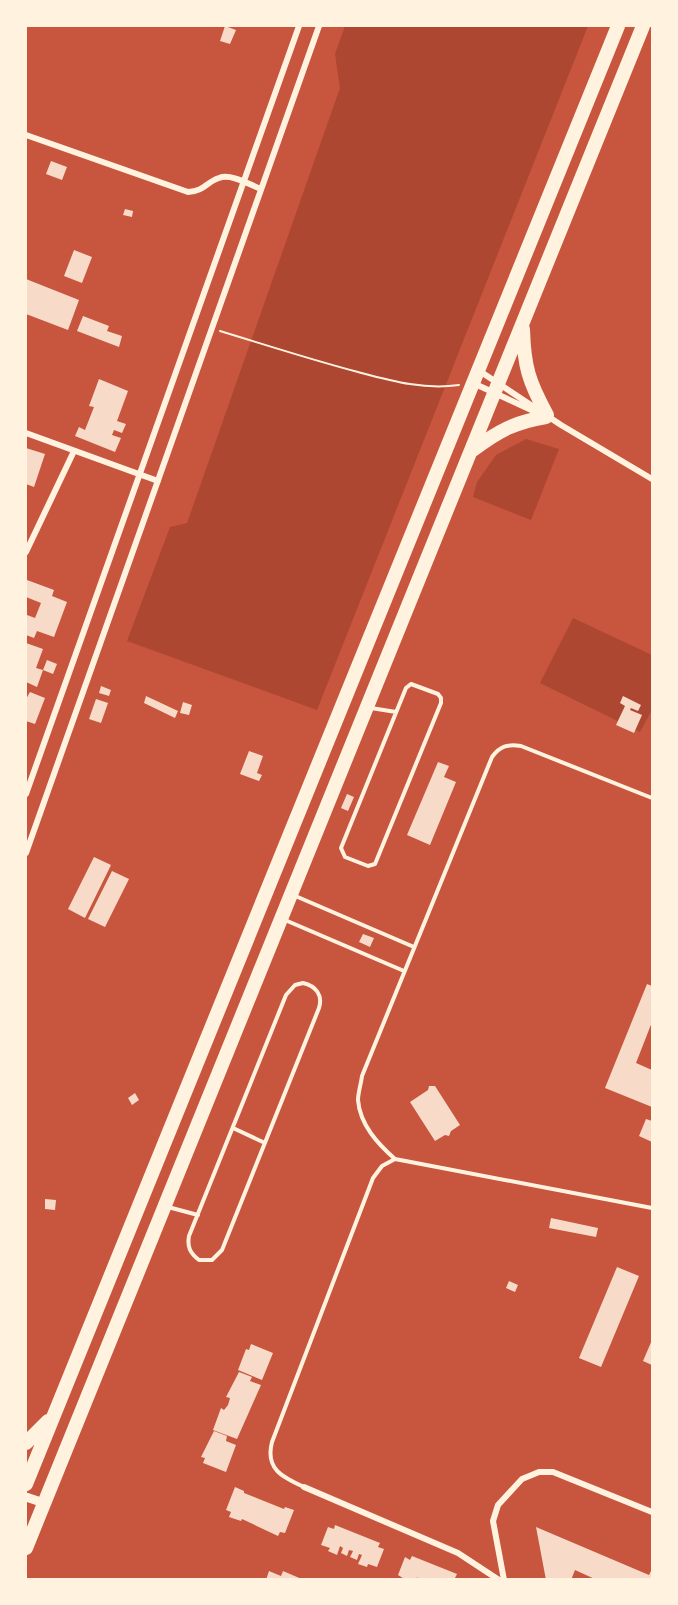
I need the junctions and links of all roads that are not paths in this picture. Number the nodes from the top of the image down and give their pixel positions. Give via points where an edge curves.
1 (299, 26) edge
2 (320, 26) edge
3 (618, 26) edge
4 (643, 26) edge
5 (26, 135) edge
6 (243, 182) junction
7 (261, 189) junction
8 (523, 322) junction
9 (476, 377) junction
10 (497, 388) junction
11 (546, 416) junction
12 (26, 433) edge
13 (74, 451) junction
14 (471, 451) junction
15 (139, 474) junction
16 (652, 479) edge
17 (158, 481) junction
18 (26, 552) edge
19 (368, 708) junction
20 (397, 712) junction
21 (26, 794) edge
22 (652, 798) edge
23 (26, 853) edge
24 (291, 894) junction
25 (281, 918) junction
26 (414, 947) junction
27 (404, 970) junction
28 (233, 1128) junction
29 (265, 1143) junction
30 (395, 1159) junction
31 (165, 1206) junction
32 (652, 1208) edge
33 (198, 1215) junction
34 (54, 1416) junction
35 (26, 1443) edge
36 (26, 1484) edge
37 (304, 1487) joint
38 (26, 1497) edge
39 (44, 1503) junction
40 (652, 1512) edge
41 (31, 1518) edge
42 (26, 1548) edge
43 (499, 1580) edge
44 (504, 1580) edge

1 - 6 street
2 - 7 street
3 - 9 highway
4 - 8 highway
5 - 6 street via 188,192 205,188 222,177
6 - 7 street
6 - 15 street
7 - 17 street
8 - 10 highway
8 - 11 highway via 526,371
9 - 10 street
9 - 10 street
9 - 34 highway
10 - 11 street
10 - 11 street
10 - 14 highway
11 - 14 highway via 508,427
11 - 16 street
12 - 13 street
13 - 15 street
13 - 18 street
14 - 19 highway
15 - 17 street
15 - 21 street
17 - 23 street
19 - 20 lane
19 - 24 highway
20 - 20 lane via 411,684 441,698 375,864 368,866 345,857 342,848
22 - 26 lane via 521,746 499,748 486,768
24 - 25 highway
24 - 26 lane
25 - 27 lane
25 - 31 highway
26 - 27 lane
27 - 30 lane via 362,1076 358,1100 364,1123 377,1143
28 - 29 lane
28 - 29 lane via 286,995 296,985 309,985 321,1001
28 - 33 lane
29 - 33 lane via 222,1250 212,1260 199,1260 190,1250 189,1236
30 - 32 lane
30 - 37 lane via 382,1166 373,1178 272,1442 273,1467
31 - 33 lane
31 - 39 highway
34 - 35 highway
34 - 36 highway
37 - 43 street via 458,1553
38 - 39 street
39 - 41 highway
40 - 44 street via 553,1472 539,1472 522,1479 498,1505 493,1521
41 - 42 highway

